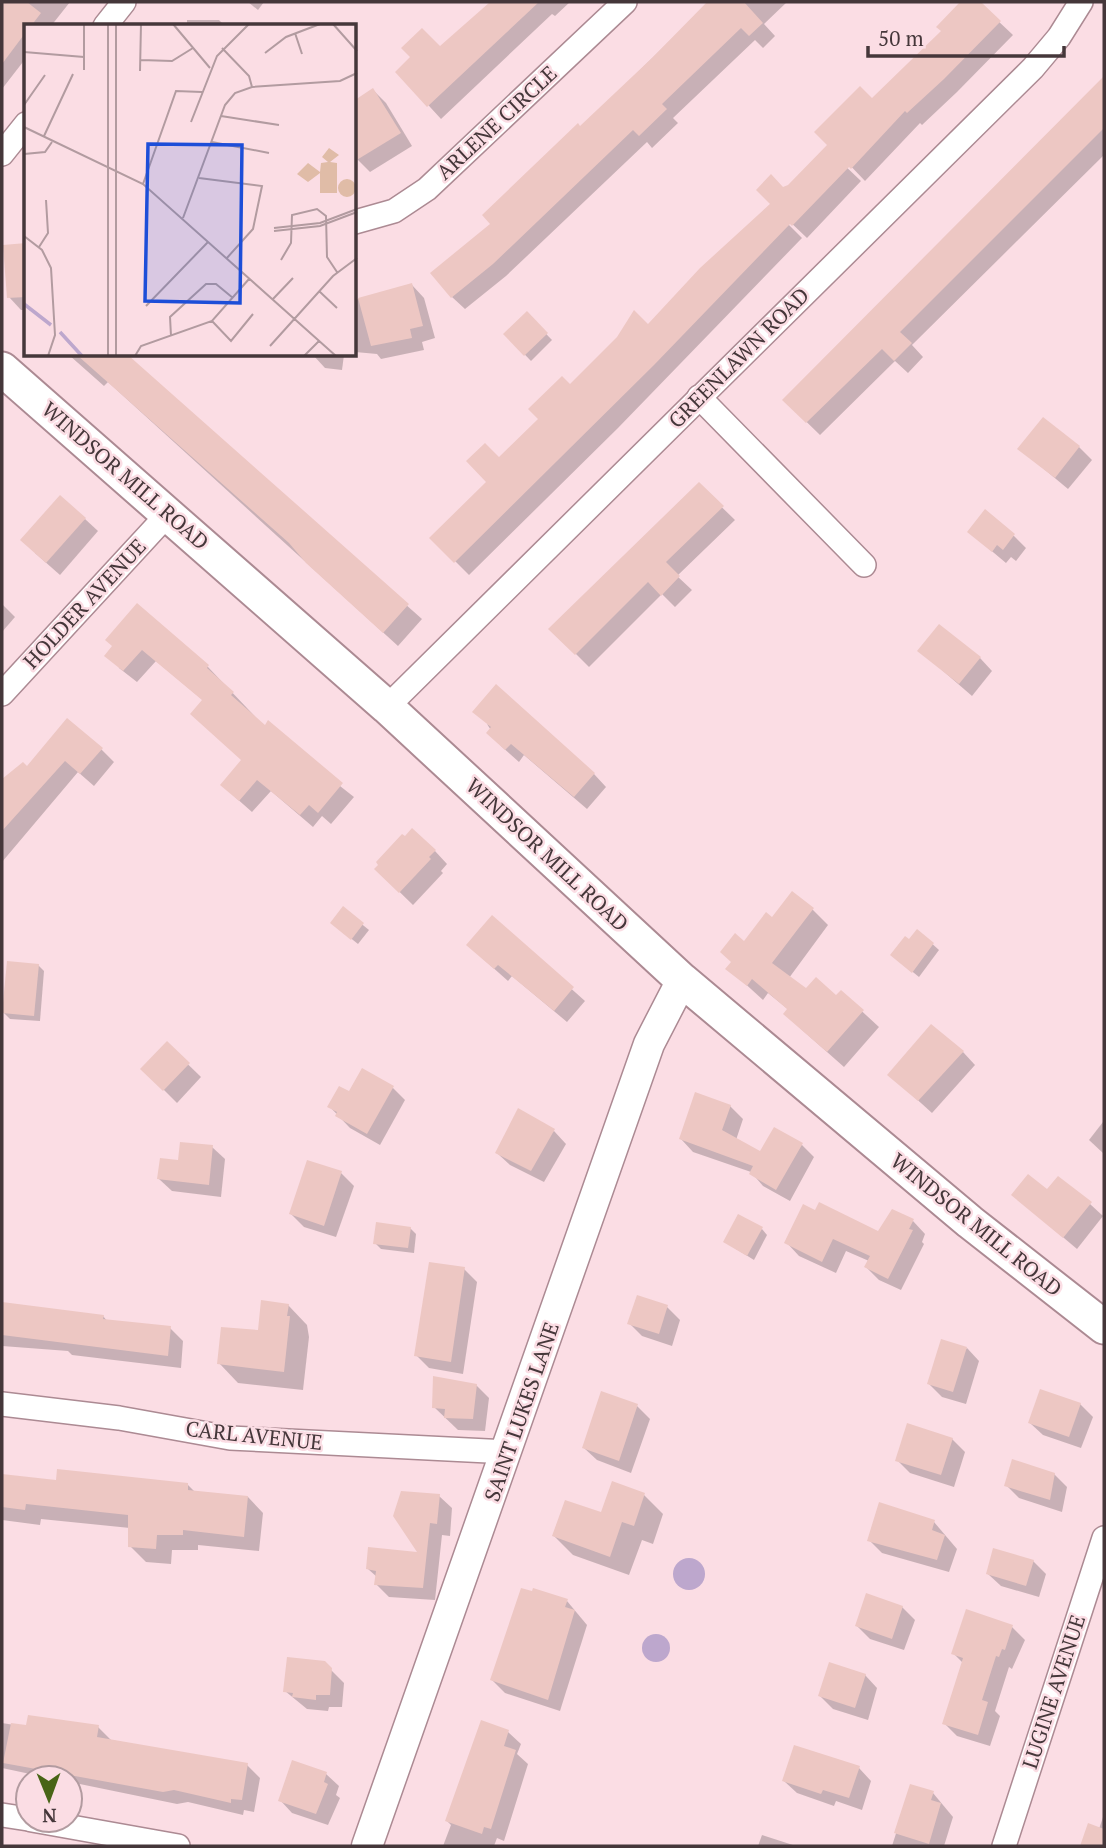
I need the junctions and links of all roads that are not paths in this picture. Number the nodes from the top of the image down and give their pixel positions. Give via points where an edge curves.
1 (124, 2) edge
2 (625, 2) edge
3 (1081, 2) edge
4 (107, 24) edge
5 (24, 126) edge
6 (2, 154) edge
7 (357, 221) edge
8 (2, 369) edge
9 (699, 397) junction
10 (168, 513) junction
11 (864, 565) dead end
12 (2, 694) edge
13 (387, 707) junction
14 (682, 980) junction
15 (1104, 1327) edge
16 (2, 1404) edge
17 (508, 1452) junction
18 (1104, 1538) edge
19 (84, 1829) edge
20 (178, 1846) edge
21 (368, 1846) edge
22 (1003, 1846) edge

1 - 4 street
2 - 7 street, ARLENE CIRCLE via 427,189 394,211
3 - 9 street, GREENLAWN ROAD via 1033,68
5 - 6 street
8 - 10 main road, WINDSOR MILL ROAD
9 - 11 street
9 - 13 street, GREENLAWN ROAD
10 - 12 street, HOLDER AVENUE
10 - 13 main road, WINDSOR MILL ROAD
13 - 14 main road, WINDSOR MILL ROAD
14 - 15 main road, WINDSOR MILL ROAD via 970,1222
14 - 17 street, SAINT LUKES LANE via 649,1044
16 - 17 street, CARL AVENUE via 230,1438
17 - 21 street, SAINT LUKES LANE
18 - 22 street, LUGINE AVENUE
19 - 20 street

